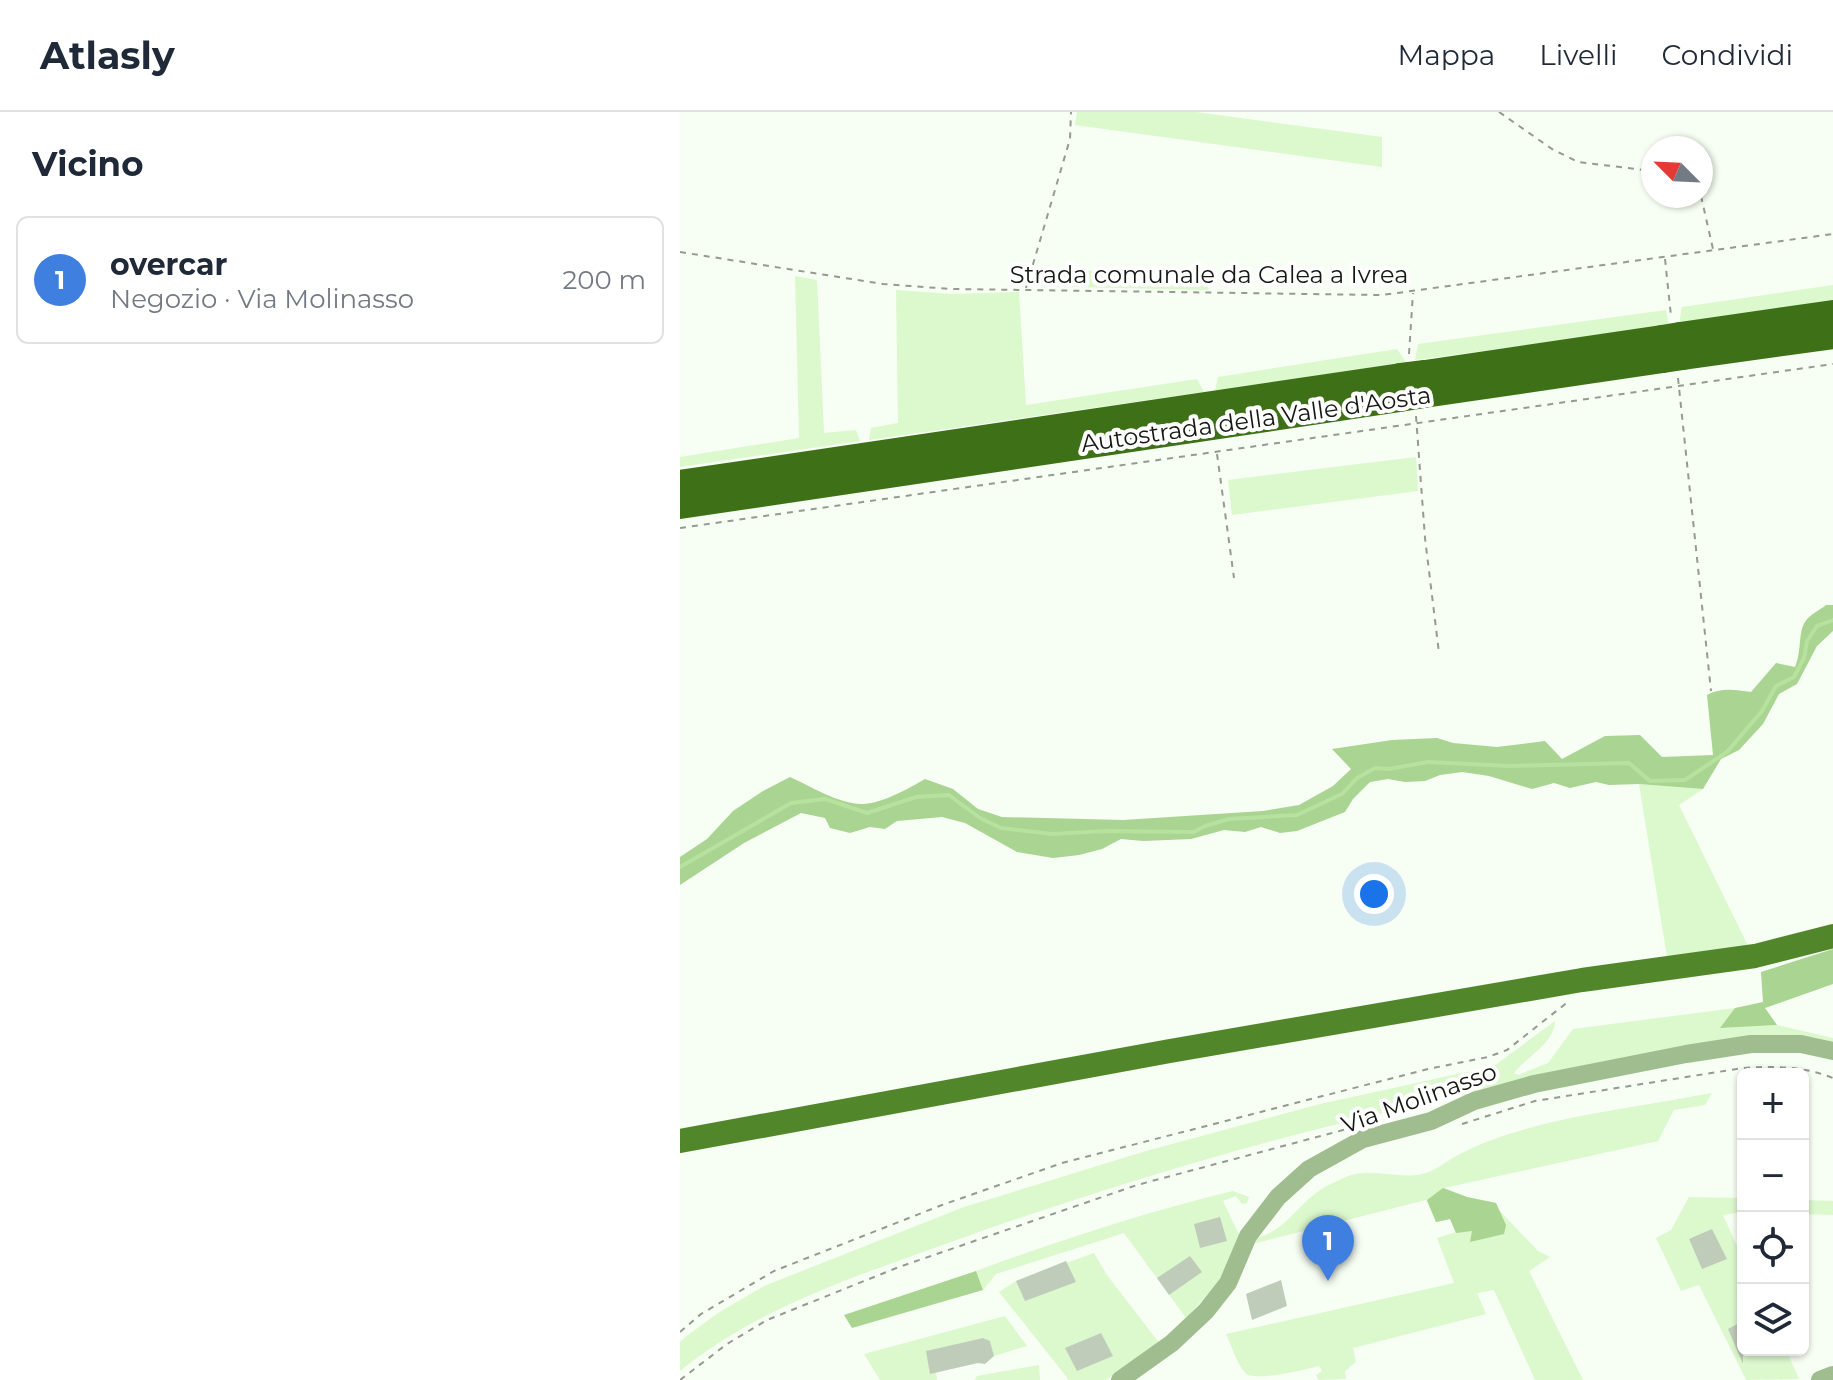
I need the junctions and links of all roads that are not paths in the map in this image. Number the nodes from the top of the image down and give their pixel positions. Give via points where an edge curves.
1 (1833, 314) edge
2 (1833, 335) edge
3 (1672, 348) junction
4 (866, 467) junction
5 (680, 484) edge
6 (680, 505) edge
7 (1833, 936) edge
8 (1833, 1051) edge
9 (680, 1141) edge
10 (1833, 1375) edge
11 (1120, 1380) edge
12 (1820, 1380) edge

1 - 3 highway, Autostrada della Valle d'Aosta
2 - 3 highway, Autostrada della Valle d'Aosta
3 - 4 highway, Autostrada della Valle d'Aosta via 1412,379
4 - 5 highway, Autostrada della Valle d'Aosta
4 - 6 highway, Autostrada della Valle d'Aosta
7 - 9 main road via 1755,956 1582,980
8 - 11 street, Via Molinasso via 1801,1044 1751,1044 1686,1054 1534,1084 1363,1139 1309,1169 1278,1197 1248,1236 1228,1283 1206,1311
10 - 12 street

